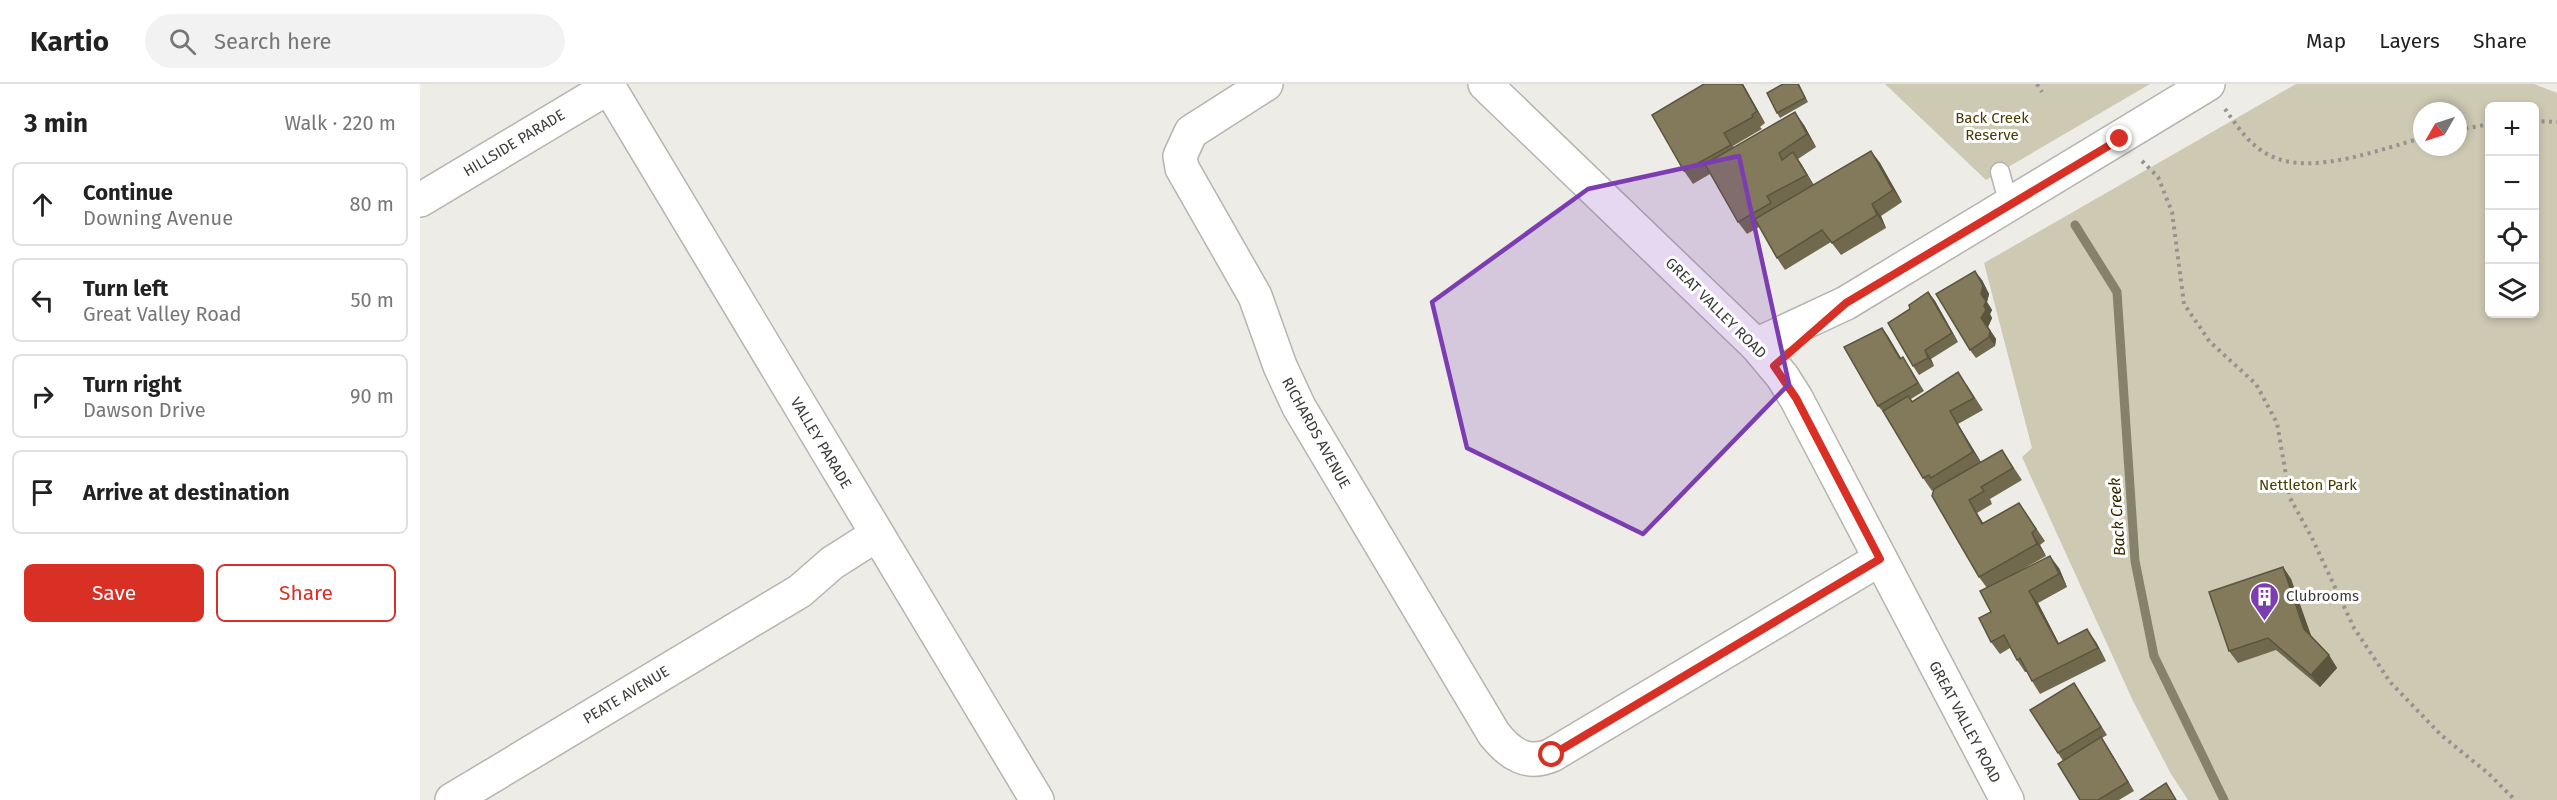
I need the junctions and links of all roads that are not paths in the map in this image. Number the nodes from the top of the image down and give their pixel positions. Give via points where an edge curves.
1 (1266, 84) edge
2 (1485, 84) edge
3 (2208, 84) edge
4 (608, 85) edge
5 (2000, 172) dead end
6 (420, 200) edge
7 (2009, 205) junction
8 (1765, 356) junction
9 (882, 544) junction
10 (1880, 559) junction
11 (452, 800) edge
12 (1037, 800) edge
13 (2007, 800) edge

1 - 10 street, RICHARDS AVENUE via 1191,132 1180,156 1182,168 1255,296 1299,407 1505,748 1525,759 1552,755
2 - 8 street, GREAT VALLEY ROAD
3 - 7 street
4 - 6 street, HILLSIDE PARADE
4 - 9 street, VALLEY PARADE
5 - 7 lane
7 - 8 street
8 - 10 street, GREAT VALLEY ROAD via 1796,398
9 - 11 street, PEATE AVENUE via 831,563 800,591
9 - 12 street, VALLEY PARADE
10 - 13 street, GREAT VALLEY ROAD

